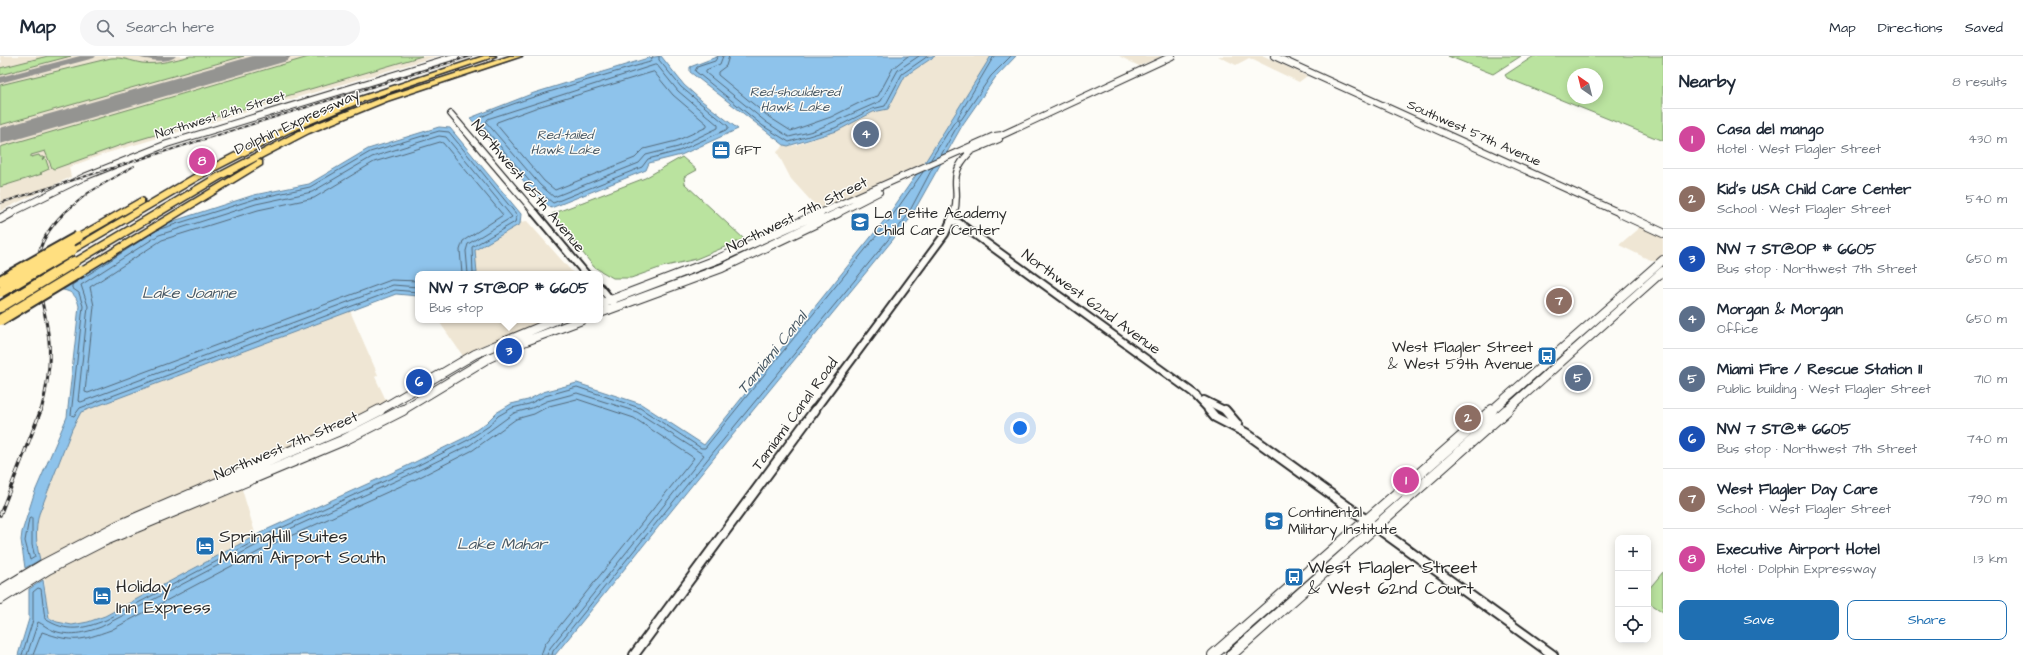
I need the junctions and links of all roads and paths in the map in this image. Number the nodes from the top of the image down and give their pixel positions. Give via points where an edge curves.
1 (446, 56) edge
2 (456, 56) edge
3 (492, 56) edge
4 (518, 56) edge
5 (1172, 56) edge
6 (1274, 56) edge
7 (373, 104) junction
8 (451, 114) dead end
9 (1002, 135) junction
10 (987, 139) junction
11 (981, 148) junction
12 (970, 152) junction
13 (945, 159) junction
14 (224, 161) junction
15 (956, 181) junction
16 (0, 215) edge
17 (0, 219) edge
18 (952, 220) junction
19 (1663, 232) edge
20 (1663, 260) edge
21 (583, 271) edge
22 (1663, 271) edge
23 (0, 281) edge
24 (0, 292) edge
25 (604, 301) edge
26 (0, 307) edge
27 (617, 307) junction
28 (608, 310) junction
29 (603, 312) edge
30 (0, 320) edge
31 (548, 323) edge
32 (574, 323) edge
33 (1367, 520) junction
34 (1375, 526) junction
35 (17, 584) junction
36 (0, 591) edge
37 (0, 600) edge
38 (634, 655) edge
39 (1213, 655) edge
40 (1231, 655) edge
41 (1553, 655) edge

1 - 16 main road, Northwest 12th Street via 165,141 54,186
2 - 17 main road, Northwest 12th Street via 167,144 84,177
3 - 14 highway, Dolphin Expressway via 336,108
4 - 7 highway, Dolphin Expressway
5 - 9 main road, Northwest 7th Street
6 - 19 main road, Southwest 57th Avenue
7 - 26 highway, Dolphin Expressway, bridge via 307,131 249,160
7 - 30 highway, bridge via 254,166
8 - 21 street, Northwest 65th Avenue
9 - 10 main road, Northwest 7th Street
9 - 11 main road, Northwest 7th Street
10 - 12 main road
10 - 13 main road, Northwest 7th Street
11 - 12 main road, Northwest 7th Street
11 - 15 street, Tamiami Canal Road via 966,161
12 - 13 main road, Northwest 7th Street
12 - 15 street, Tamiami Canal Road via 958,165 954,178
13 - 25 main road, Northwest 7th Street via 718,260
13 - 27 main road, Northwest 7th Street via 722,268
14 - 23 highway, bridge via 156,193
14 - 24 highway, Dolphin Expressway, bridge
15 - 18 street, Tamiami Canal Road via 956,202
18 - 33 street, Northwest 62nd Avenue via 1192,393 1214,410 1215,417 1225,417
18 - 38 street, Tamiami Canal Road via 924,264
20 - 33 main road
22 - 34 main road
25 - 27 street
25 - 28 street
27 - 28 main road, Northwest 7th Street
28 - 29 main road, Northwest 7th Street
31 - 35 main road, Northwest 7th Street via 495,344 361,420 118,526 65,553
32 - 35 main road, Northwest 7th Street via 498,353 377,424 310,455 101,542
33 - 34 street
33 - 39 main road
34 - 40 main road
34 - 41 street
35 - 36 main road, Northwest 7th Street
35 - 37 main road, Northwest 7th Street

